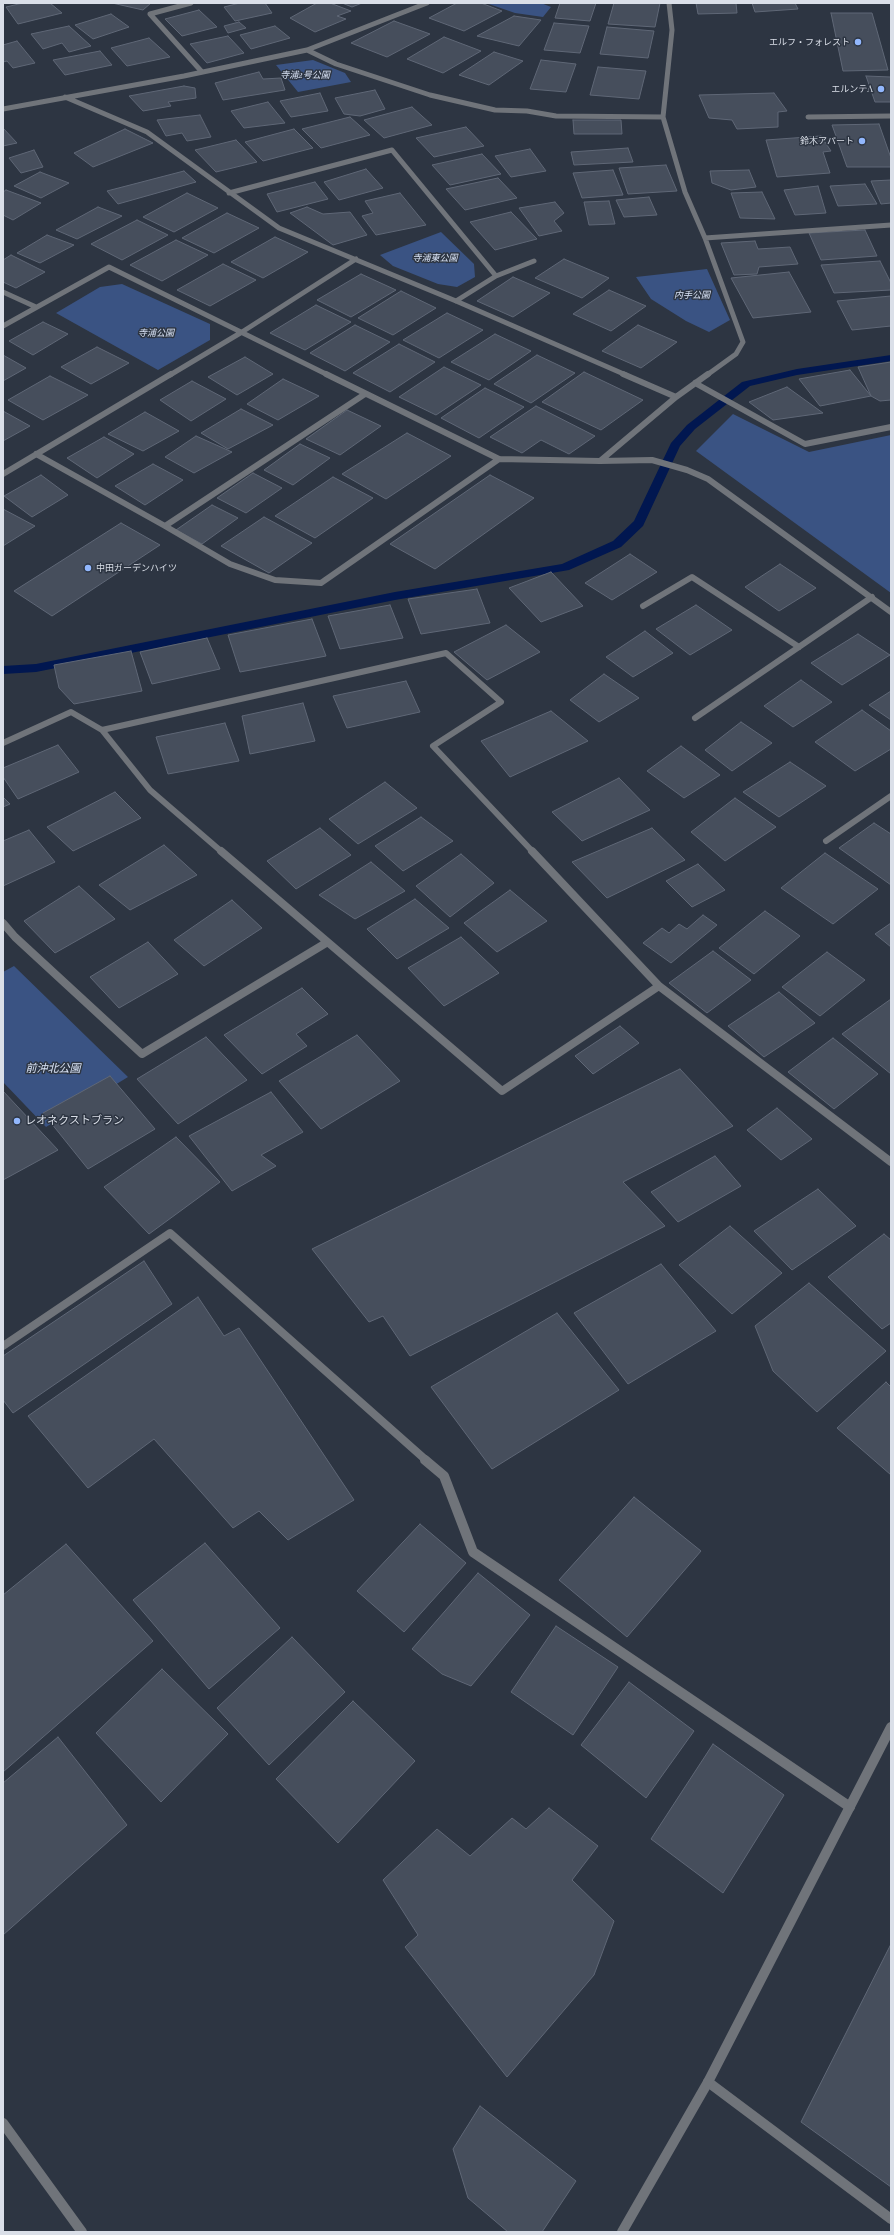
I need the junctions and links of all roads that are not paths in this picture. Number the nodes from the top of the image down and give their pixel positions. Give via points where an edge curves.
1 (191, 3) edge
2 (427, 3) edge
3 (669, 3) edge
4 (307, 50) junction
5 (202, 72) junction
6 (65, 97) junction
7 (3, 110) edge
8 (891, 116) edge
9 (808, 117) dead end
10 (663, 118) junction
11 (229, 192) junction
12 (891, 225) edge
13 (705, 238) junction
14 (356, 259) junction
15 (534, 261) dead end
16 (496, 276) junction
17 (3, 292) edge
18 (456, 301) junction
19 (36, 307) junction
20 (3, 326) edge
21 (242, 332) junction
22 (695, 383) junction
23 (365, 394) junction
24 (676, 397) junction
25 (891, 427) edge
26 (36, 454) junction
27 (499, 459) junction
28 (600, 461) junction
29 (3, 474) edge
30 (165, 526) junction
31 (872, 597) junction
32 (643, 606) dead end
33 (891, 612) edge
34 (799, 647) junction
35 (695, 718) dead end
36 (102, 730) junction
37 (3, 743) edge
38 (891, 796) edge
39 (826, 841) dead end
40 (3, 922) edge
41 (326, 943) junction
42 (659, 986) junction
43 (891, 1162) edge
44 (3, 1346) edge
45 (891, 1727) edge
46 (850, 1807) junction
47 (708, 2082) junction
48 (3, 2123) edge
49 (891, 2218) edge
50 (82, 2232) edge
51 (622, 2232) edge

1 - 5 street via 150,14
2 - 4 street
3 - 10 street via 672,30
4 - 5 street
4 - 10 street via 336,64 430,95 495,110 527,111 556,116
5 - 6 street
6 - 7 street
6 - 11 street via 147,132
8 - 9 street
10 - 13 street via 685,192
11 - 14 street via 279,228
11 - 16 street via 392,150
12 - 13 street
13 - 22 street via 743,342 736,354
14 - 18 street
14 - 21 street
15 - 16 street
16 - 18 street
17 - 19 street
18 - 24 street
19 - 20 street
19 - 21 street via 109,267
21 - 23 street
21 - 26 street
22 - 24 street
22 - 25 street via 805,444
23 - 27 street
23 - 30 street
24 - 28 street
26 - 29 street
26 - 30 street
27 - 28 street
27 - 30 street via 321,583 275,580 230,564
28 - 31 street via 652,460 708,479
31 - 33 street
31 - 34 street
32 - 34 street via 692,577
34 - 35 street
36 - 37 street via 71,712
36 - 41 street via 150,790
36 - 42 street via 446,653 501,702 433,746
38 - 39 street
40 - 41 street via 15,937 142,1054
41 - 42 street via 502,1091
42 - 43 street
44 - 46 street via 170,1233 444,1476 473,1552
45 - 46 street
46 - 47 street
47 - 49 street
47 - 51 street
48 - 50 street

